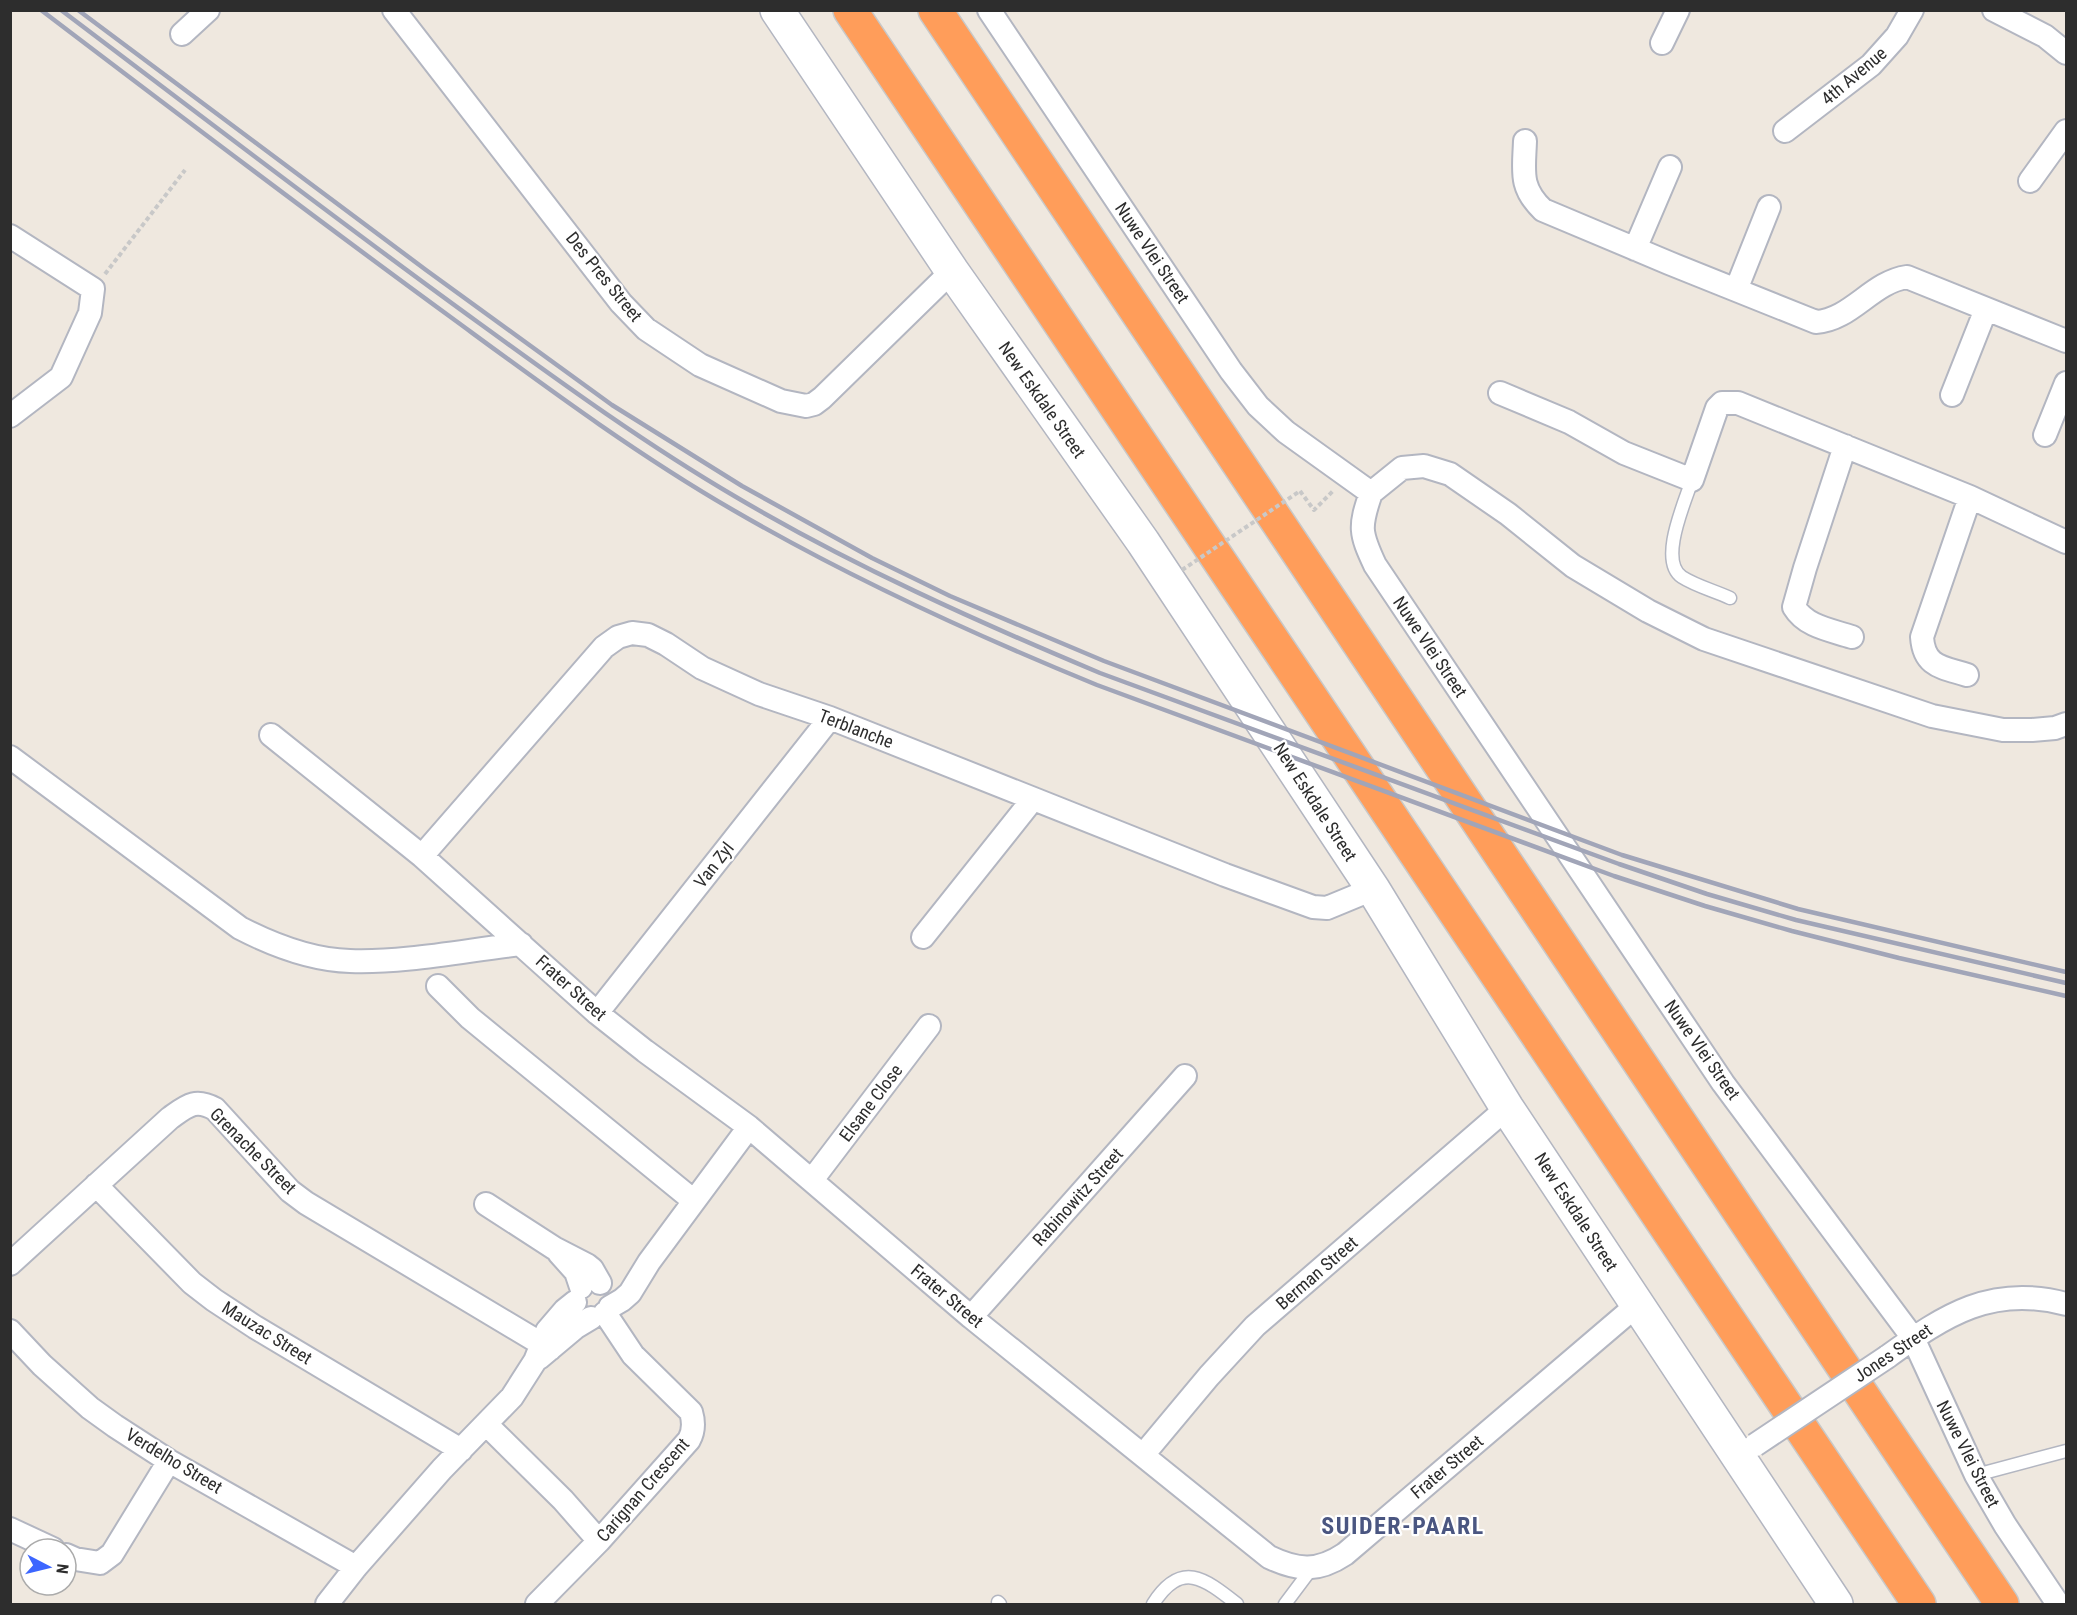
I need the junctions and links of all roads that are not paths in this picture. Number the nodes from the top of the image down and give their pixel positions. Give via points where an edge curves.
1 (208, 10) edge
2 (394, 10) edge
3 (777, 10) edge
4 (850, 10) edge
5 (937, 10) edge
6 (990, 10) edge
7 (1678, 10) edge
8 (1912, 10) edge
9 (1994, 10) edge
10 (182, 34) dead end
11 (2062, 42) edge
12 (1662, 43) dead end
13 (1785, 131) dead end
14 (2067, 131) edge
15 (1526, 141) dead end
16 (1670, 167) dead end
17 (2030, 181) dead end
18 (1769, 207) dead end
19 (10, 236) edge
20 (1635, 249) junction
21 (952, 271) junction
22 (1736, 290) junction
23 (1986, 309) junction
24 (2067, 341) edge
25 (2067, 383) edge
26 (1500, 393) dead end
27 (1952, 395) dead end
28 (10, 416) edge
29 (2045, 435) dead end
30 (1845, 446) junction
31 (1692, 480) junction
32 (1371, 493) junction
33 (1970, 497) junction
34 (2067, 542) edge
35 (1730, 598) dead end
36 (1852, 637) dead end
37 (1967, 675) dead end
38 (830, 718) junction
39 (2067, 724) edge
40 (271, 735) dead end
41 (10, 757) edge
42 (1034, 799) junction
43 (422, 856) junction
44 (1373, 890) junction
45 (923, 937) dead end
46 (521, 944) junction
47 (438, 986) dead end
48 (597, 1013) junction
49 (929, 1026) dead end
50 (1185, 1076) dead end
51 (1507, 1108) junction
52 (749, 1127) junction
53 (812, 1180) junction
54 (96, 1185) junction
55 (694, 1201) junction
56 (486, 1204) dead end
57 (10, 1264) edge
58 (595, 1300) junction
59 (2067, 1304) edge
60 (1637, 1305) junction
61 (972, 1317) junction
62 (10, 1331) edge
63 (1913, 1338) junction
64 (542, 1351) junction
65 (486, 1424) junction
66 (461, 1450) junction
67 (2067, 1451) edge
68 (1747, 1452) junction
69 (1143, 1455) junction
70 (168, 1461) junction
71 (1976, 1474) junction
72 (10, 1529) edge
73 (27, 1537) edge
74 (599, 1541) junction
75 (78, 1559) edge
76 (356, 1567) junction
77 (1312, 1568) junction
78 (327, 1605) edge
79 (537, 1605) edge
80 (1153, 1605) edge
81 (1237, 1605) edge
82 (1285, 1605) edge
83 (1836, 1605) edge
84 (1919, 1605) edge
85 (2002, 1605) edge
86 (2058, 1605) edge

1 - 10 street
2 - 21 street, Des Pres Street via 621,303 646,329 700,365 781,401 814,404
3 - 21 street, New Eskdale Street
4 - 84 highway
5 - 85 highway
6 - 32 street, Nuwe Vlei Street via 1258,406 1286,432
7 - 12 street
8 - 13 street, 4th Avenue via 1898,36 1871,65
9 - 11 street
14 - 17 street
15 - 20 street via 1524,182 1543,210
16 - 20 street
18 - 22 street
19 - 28 street via 93,289 90,313 61,378
20 - 22 street
21 - 44 street, New Eskdale Street via 1143,542
22 - 23 street via 1816,322 1838,316 1885,284 1907,277
23 - 24 street
23 - 27 street
25 - 29 street
26 - 31 street via 1569,422 1624,453
30 - 31 street via 1738,403 1722,403 1713,414
30 - 33 street
30 - 36 street via 1794,607 1810,623
31 - 35 lane via 1671,547 1671,562 1682,577
32 - 39 street via 1402,468 1424,466 1442,471 1508,514 1572,566 1704,639 1932,716 2003,730
32 - 63 street, Nuwe Vlei Street via 1362,518 1362,533 1376,565 1724,1083
33 - 34 street
33 - 37 street via 1922,637 1927,658 1938,666
38 - 42 street, Terblanche
38 - 43 street, Terblanche via 759,694 702,668 648,635 632,633 618,637 604,647
38 - 48 street, Van Zyl
40 - 43 street, Frater Street
41 - 46 street via 240,928 265,941 323,958 350,961
42 - 44 street, Terblanche via 1313,907 1327,908
42 - 45 street
43 - 46 street, Frater Street
44 - 51 street, New Eskdale Street
46 - 48 street, Frater Street
47 - 55 street via 470,1018
48 - 52 street, Frater Street
49 - 53 street, Elsane Close
50 - 61 street, Rabinowitz Street
51 - 60 street, New Eskdale Street
51 - 69 street, Berman Street via 1255,1326
52 - 53 street, Frater Street
52 - 55 street
53 - 61 street, Frater Street
54 - 57 street, Grenache Street
54 - 64 street, Grenache Street via 184,1108 206,1104 306,1203
54 - 66 street, Mauzac Street via 192,1283 214,1300
55 - 58 street via 649,1262
56 - 58 street, Carignan Crescent via 592,1269
58 - 64 street via 576,1327
58 - 74 street, Carignan Crescent via 633,1355 687,1407 694,1425 689,1440
59 - 63 street, Jones Street via 2022,1297 1987,1301 1958,1311
60 - 68 street, New Eskdale Street
60 - 77 street, Frater Street via 1345,1554 1332,1563
61 - 69 street, Frater Street
62 - 70 street, Verdelho Street via 90,1408
63 - 68 street, Jones Street, bridge
63 - 71 street, Nuwe Vlei Street
64 - 65 street via 512,1397
65 - 66 street
65 - 74 street
66 - 76 street
67 - 71 lane
68 - 83 street, New Eskdale Street
69 - 77 street, Frater Street via 1269,1557
70 - 75 street via 112,1554 100,1563
70 - 76 street, Verdelho Street
71 - 86 street, Nuwe Vlei Street
72 - 73 street
74 - 79 street, Carignan Crescent
76 - 78 street
77 - 82 lane
80 - 81 lane via 1168,1584 1185,1578 1209,1583

